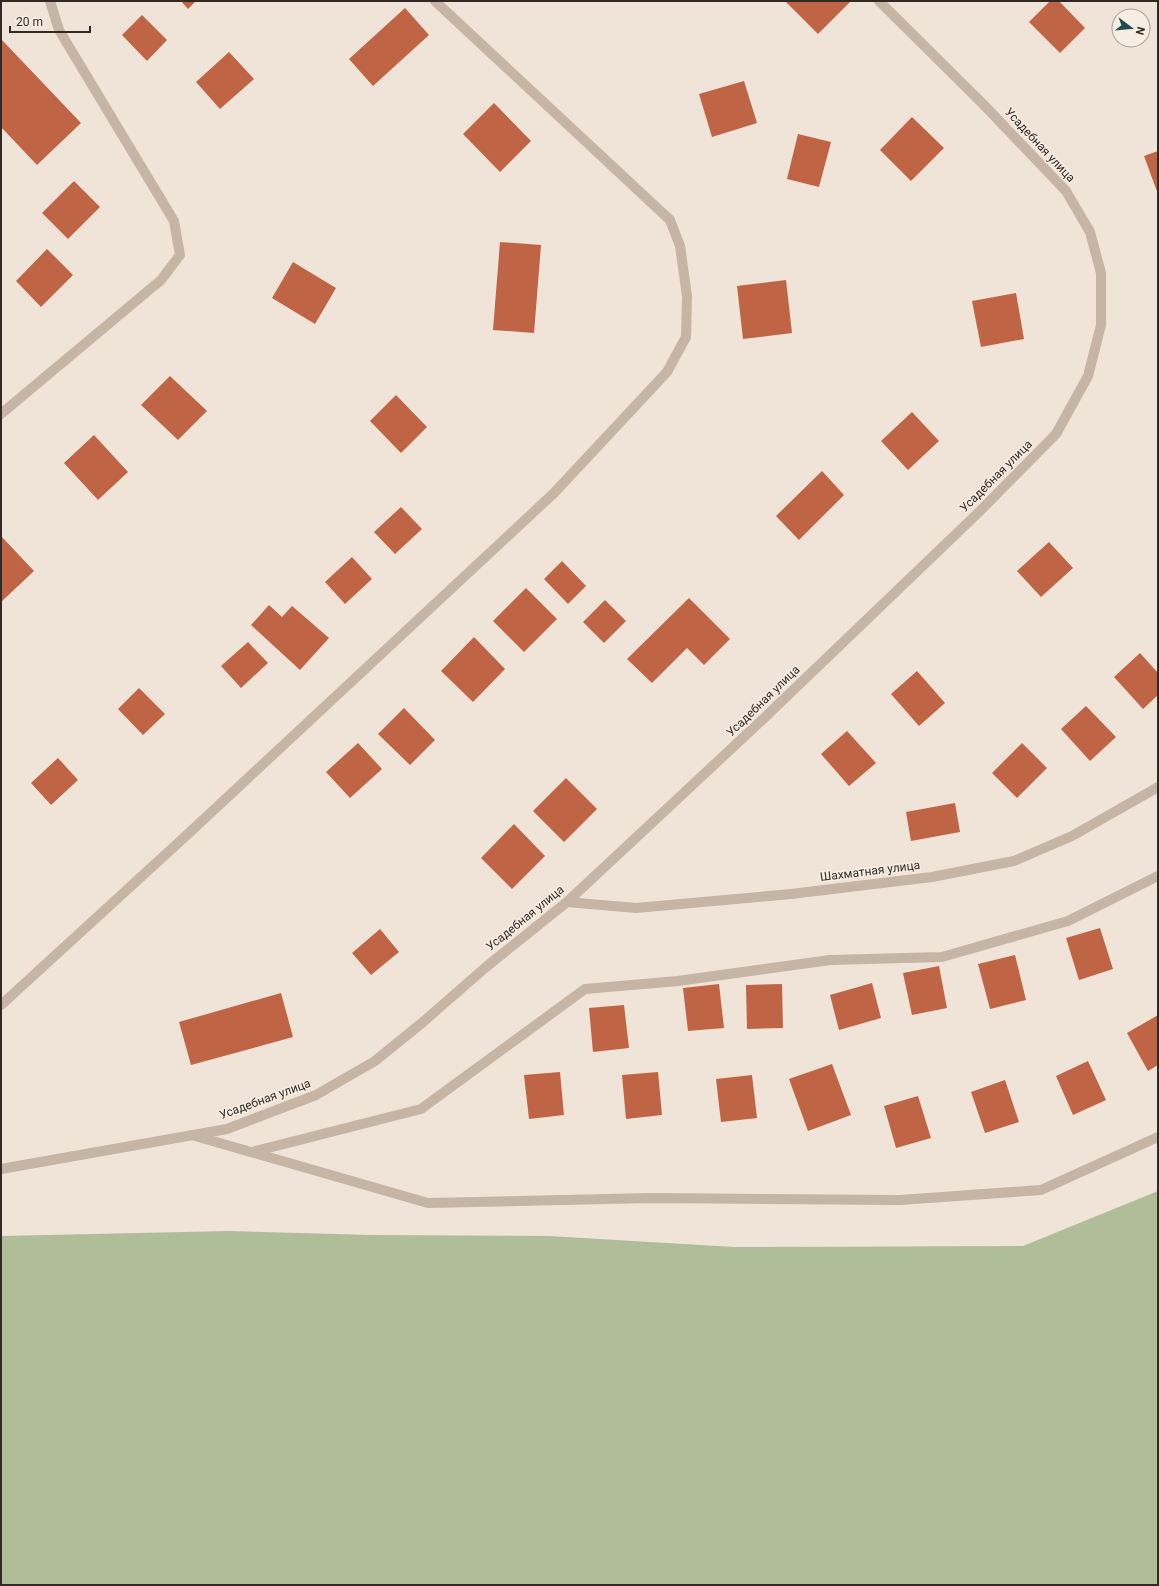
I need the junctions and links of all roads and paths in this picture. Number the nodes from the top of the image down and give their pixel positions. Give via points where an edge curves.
1 (50, 1) edge
2 (435, 1) edge
3 (879, 1) edge
4 (1, 414) edge
5 (1158, 787) edge
6 (1158, 876) edge
7 (566, 902) junction
8 (1, 1005) edge
9 (192, 1135) junction
10 (1158, 1137) edge
11 (250, 1152) junction
12 (1, 1169) edge

1 - 4 street via 59,30 174,221 180,255 162,280
2 - 8 street via 670,220 680,246 687,296 686,337 667,372 554,493
3 - 7 street, Усадебная улица via 1066,191 1090,232 1101,273 1100,325 1088,376 1056,434 761,721
5 - 7 street, Шахматная улица via 1072,836 1014,861 999,864 917,879 636,908
6 - 11 street via 1068,921 942,957 830,960 678,982 585,989 420,1109
7 - 9 street, Усадебная улица via 375,1061 316,1095 227,1128
9 - 11 street
9 - 12 street, Усадебная улица
10 - 11 street via 1041,1190 900,1200 651,1198 428,1203

